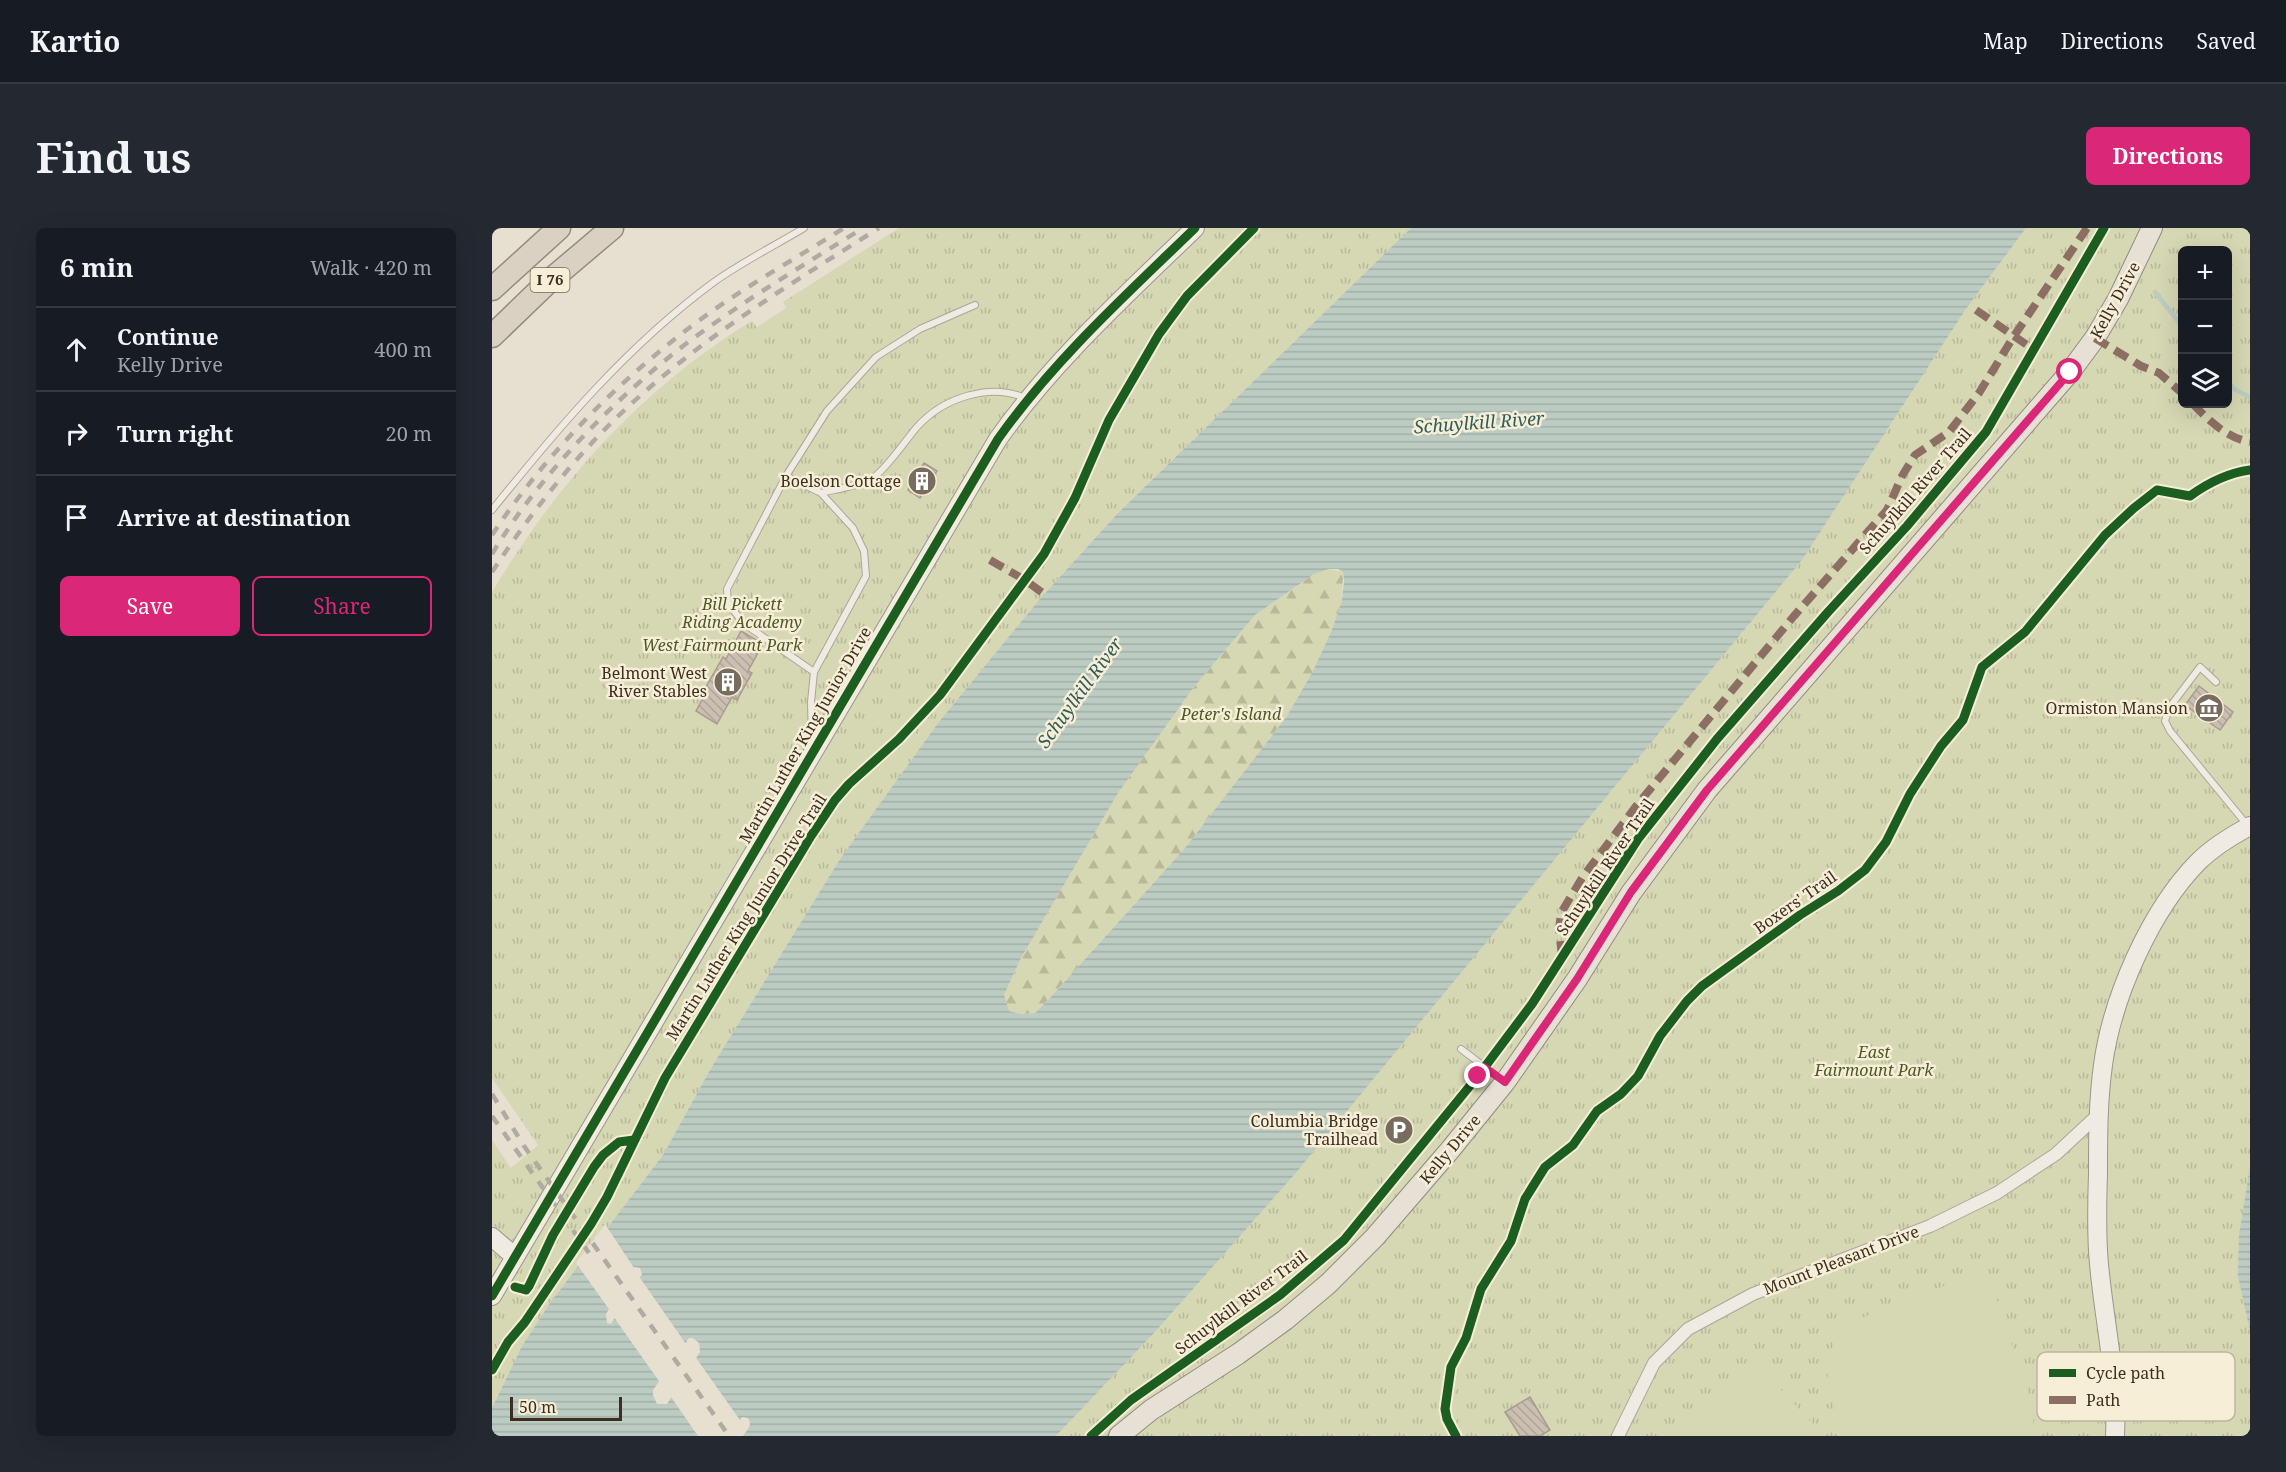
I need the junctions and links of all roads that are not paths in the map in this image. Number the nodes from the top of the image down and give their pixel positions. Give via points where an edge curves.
1 (559, 228) edge
2 (612, 228) edge
3 (804, 228) edge
4 (1195, 228) edge
5 (2152, 228) edge
6 (492, 289) edge
7 (975, 305) dead end
8 (492, 336) edge
9 (1027, 399) junction
10 (786, 476) junction
11 (821, 494) junction
12 (492, 510) edge
13 (814, 672) junction
14 (2216, 682) dead end
15 (812, 752) junction
16 (2249, 826) edge
17 (1461, 1049) dead end
18 (1505, 1082) junction
19 (2098, 1115) junction
20 (492, 1237) edge
21 (514, 1256) junction
22 (492, 1296) edge
23 (2109, 1352) edge
24 (1119, 1436) edge
25 (1618, 1436) edge

1 - 6 highway, I 76
2 - 8 highway, I 76
3 - 12 lane via 714,282 622,359 553,434
4 - 9 main road, Martin Luther King Junior Drive via 1084,335
5 - 18 main road, Kelly Drive via 2090,346 1707,790 1631,892 1577,979
7 - 10 lane via 920,329 876,357 827,411
9 - 11 lane via 998,392 952,402 928,416 875,476
9 - 15 main road, Martin Luther King Junior Drive via 969,486
10 - 11 lane
10 - 13 lane via 727,589 728,603 743,623
11 - 13 lane via 853,528 864,551 866,576
13 - 15 lane
14 - 16 lane via 2200,666 2169,708 2165,722
15 - 21 main road, Martin Luther King Junior Drive
16 - 19 main road via 2199,862 2165,903 2140,948 2112,1022
17 - 18 lane
18 - 24 main road, Kelly Drive via 1425,1180 1328,1284 1263,1336
19 - 23 main road via 2097,1228
19 - 25 street, Mount Pleasant Drive via 2056,1154 1997,1193 1930,1226 1753,1294 1688,1329 1654,1362
20 - 21 main road
21 - 22 main road, Martin Luther King Junior Drive

